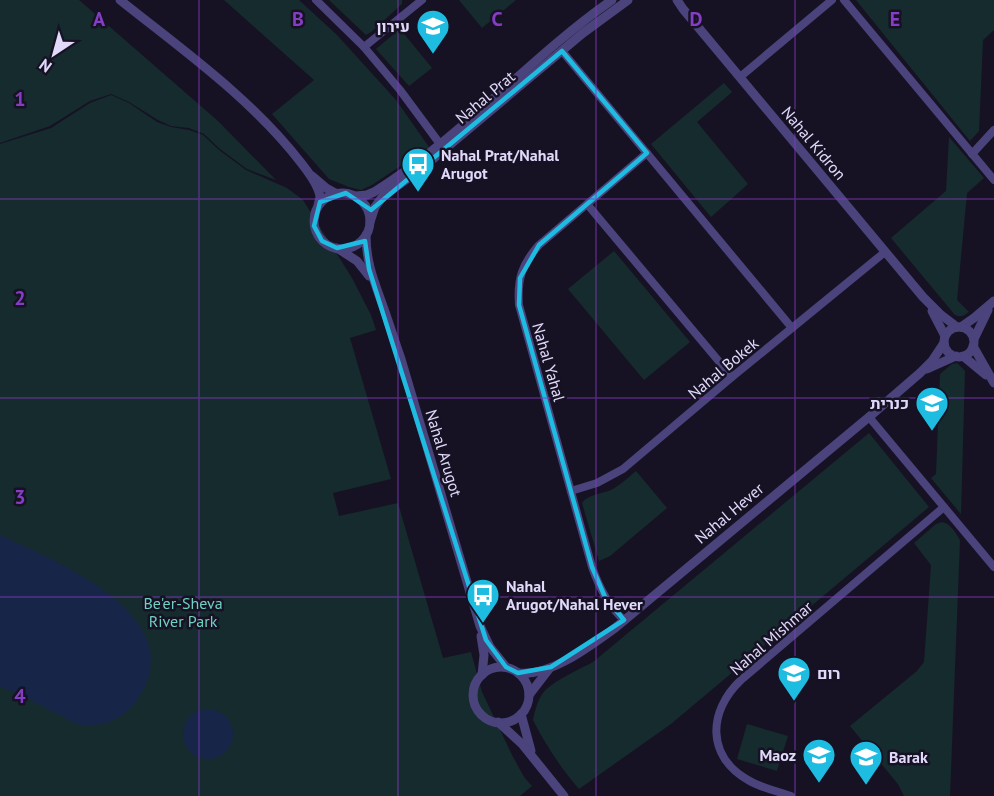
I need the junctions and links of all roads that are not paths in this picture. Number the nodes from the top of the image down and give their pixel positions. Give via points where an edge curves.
1 (120, 0) edge
2 (316, 0) edge
3 (612, 0) edge
4 (628, 0) edge
5 (670, 0) edge
6 (677, 0) edge
7 (832, 0) edge
8 (844, 0) edge
9 (418, 1) edge
10 (683, 9) junction
11 (364, 47) junction
12 (562, 51) junction
13 (740, 77) junction
14 (994, 130) edge
15 (440, 144) junction
16 (647, 153) junction
17 (972, 154) junction
18 (308, 172) junction
19 (994, 180) edge
20 (335, 193) junction
21 (356, 196) junction
22 (587, 204) junction
23 (318, 206) junction
24 (370, 222) junction
25 (366, 235) junction
26 (337, 248) junction
27 (885, 252) junction
28 (378, 290) junction
29 (922, 297) junction
30 (993, 302) edge
31 (959, 327) junction
32 (792, 328) junction
33 (945, 340) junction
34 (974, 343) junction
35 (959, 356) junction
36 (920, 373) junction
37 (732, 377) junction
38 (994, 383) edge
39 (869, 417) junction
40 (571, 492) junction
41 (944, 507) junction
42 (994, 567) edge
43 (624, 620) junction
44 (480, 626) junction
45 (551, 667) junction
46 (506, 668) junction
47 (518, 673) junction
48 (482, 675) junction
49 (529, 695) junction
50 (521, 714) junction
51 (498, 722) junction
52 (532, 756) junction
53 (564, 796) edge
54 (791, 796) edge

1 - 18 street via 244,102
2 - 11 street
3 - 15 street, Nahal Prat
4 - 12 street, Nahal Prat
5 - 10 street, Nahal Kidron
6 - 10 street, Nahal Kidron
7 - 13 street
8 - 17 street
9 - 11 street
10 - 13 street, Nahal Kidron
11 - 15 street
12 - 16 street
12 - 24 street, Nahal Prat via 383,196
13 - 27 street, Nahal Kidron
14 - 17 street
15 - 21 street, Nahal Prat via 382,188
16 - 22 street, Nahal Yahal
16 - 32 street
17 - 19 street
18 - 20 street
18 - 23 street via 320,198
20 - 21 street
20 - 23 street
21 - 24 street via 365,205
22 - 37 street
22 - 40 street, Nahal Yahal via 530,255 518,291
23 - 26 street via 314,219 317,233 322,241
24 - 25 street
25 - 26 street via 350,248
25 - 28 street, Nahal Arugot via 369,269
26 - 28 street, Nahal Arugot via 357,261
27 - 29 street, Nahal Kidron
27 - 32 street, Nahal Bokek
28 - 44 street, Nahal Arugot
29 - 31 street, Nahal Kidron
29 - 33 street, Nahal Kidron
30 - 31 street
30 - 34 street
31 - 33 street via 950,330
31 - 34 street via 968,329
32 - 37 street, Nahal Bokek
33 - 35 street via 947,350
33 - 36 street, Nahal Hever
34 - 35 street via 969,353
34 - 38 street
35 - 36 street, Nahal Hever
35 - 38 street
36 - 39 street, Nahal Hever
37 - 40 street, Nahal Bokek via 623,469
39 - 41 street
39 - 43 street, Nahal Hever
40 - 43 street, Nahal Yahal via 596,579 608,602
41 - 42 street
41 - 54 street, Nahal Mishmar via 741,680 723,704 716,732 727,763 749,781
43 - 45 street, Nahal Hever
44 - 46 street, Nahal Arugot
44 - 48 street, Nahal Arugot
45 - 47 street, Nahal Hever
45 - 49 street, Nahal Hever
46 - 47 street
46 - 48 street via 493,668
47 - 49 street
48 - 51 street via 475,687 475,704 486,717
49 - 50 street
50 - 51 street via 511,721
50 - 52 street
51 - 52 street
52 - 53 street

